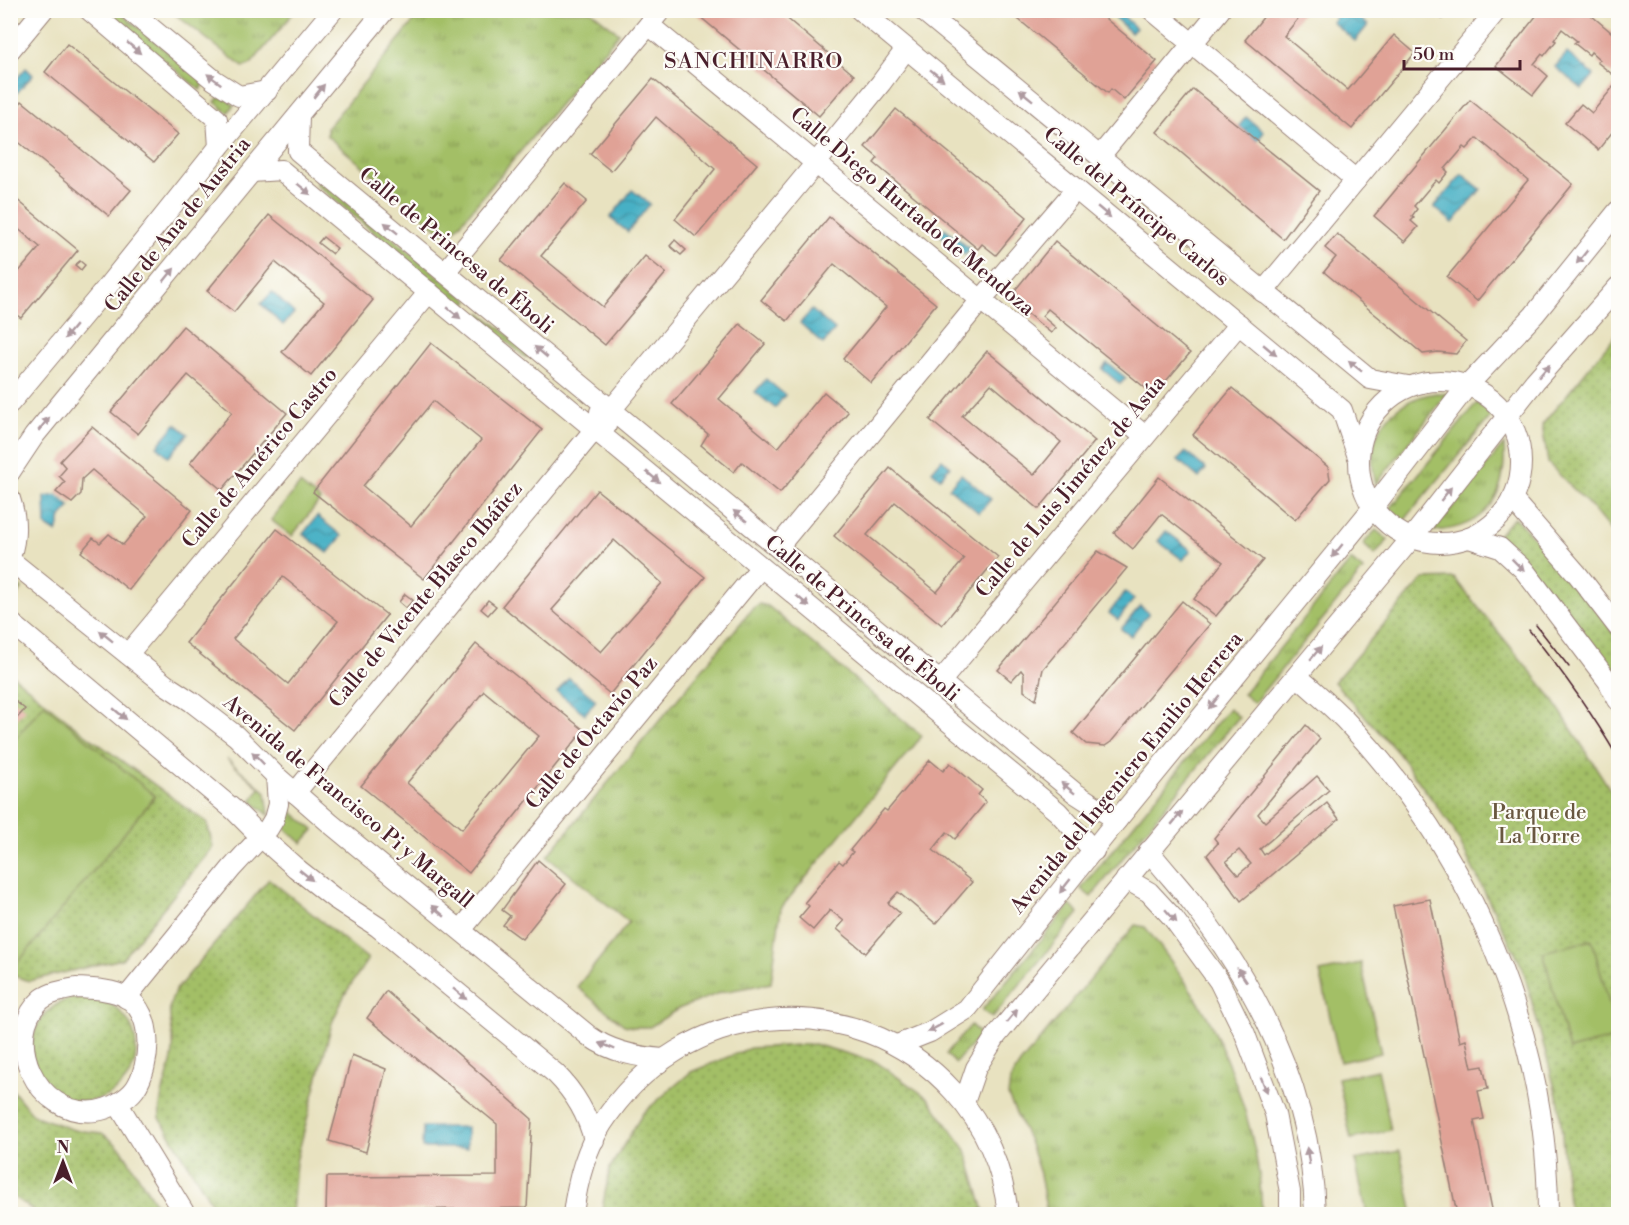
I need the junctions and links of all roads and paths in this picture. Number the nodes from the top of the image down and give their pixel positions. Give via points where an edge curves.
1 (43, 10) edge
2 (89, 10) edge
3 (129, 10) edge
4 (333, 10) edge
5 (385, 10) edge
6 (860, 10) edge
7 (1152, 10) edge
8 (1220, 10) edge
9 (1497, 10) edge
10 (932, 13) edge
11 (655, 18) edge
12 (1192, 44) junction
13 (906, 49) junction
14 (10, 50) edge
15 (267, 91) junction
16 (299, 115) junction
17 (219, 147) junction
18 (1100, 156) junction
19 (816, 164) junction
20 (252, 172) junction
21 (1356, 180) junction
22 (1076, 189) junction
23 (1618, 211) edge
24 (445, 272) junction
25 (1618, 287) edge
26 (429, 292) junction
27 (1263, 292) junction
28 (981, 300) junction
29 (1239, 324) junction
30 (522, 369) junction
31 (1468, 385) junction
32 (1408, 386) junction
33 (10, 403) edge
34 (611, 410) junction
35 (1507, 416) junction
36 (595, 429) junction
37 (1145, 436) junction
38 (1358, 457) junction
39 (675, 464) junction
40 (10, 472) edge
41 (10, 499) edge
42 (1512, 499) junction
43 (1375, 506) junction
44 (1469, 538) junction
45 (1410, 540) junction
46 (778, 548) junction
47 (10, 558) edge
48 (761, 567) junction
49 (10, 622) edge
50 (1618, 627) edge
51 (128, 654) junction
52 (1297, 676) junction
53 (940, 682) junction
54 (1618, 700) edge
55 (276, 776) junction
56 (295, 793) junction
57 (1117, 820) junction
58 (261, 837) junction
59 (1094, 851) junction
60 (1149, 851) junction
61 (1126, 879) junction
62 (461, 930) junction
63 (126, 998) junction
64 (10, 1011) edge
65 (21, 1028) junction
66 (897, 1045) junction
67 (663, 1059) junction
68 (964, 1103) junction
69 (117, 1104) junction
70 (594, 1140) junction
71 (185, 1215) edge
72 (573, 1215) edge
73 (1008, 1215) edge
74 (1290, 1215) edge
75 (1315, 1215) edge
76 (1548, 1215) edge

1 - 14 street
2 -> 17 street via 217,119
15 -> 3 street via 238,96
4 - 15 street, Calle de Ana de Austria
16 -> 5 street, Calle de Ana de Austria
6 - 13 street, Calle del Príncipe Carlos
7 - 12 street
8 - 12 street
9 - 21 street
18 -> 10 street, Calle del Príncipe Carlos
11 - 19 street, Calle Diego Hurtado de Mendoza
11 - 24 street
12 - 18 street
12 - 21 street
13 - 19 street
13 -> 22 street, Calle del Príncipe Carlos
15 - 17 street, Calle de Ana de Austria
16 - 20 street, Calle de Ana de Austria
24 -> 16 street, Calle de Princesa de Éboli via 298,151
17 -> 33 street, Calle de Ana de Austria
18 - 27 street, Calle del Príncipe Carlos
19 - 28 street, Calle Diego Hurtado de Mendoza
19 - 34 street
20 -> 26 street, Calle de Princesa de Éboli via 281,170
40 -> 20 street, Calle de Ana de Austria via 34,436
21 - 27 street
22 - 28 street
22 -> 29 street, Calle del Príncipe Carlos
23 -> 31 street, Avenida del Ingeniero Emilio Herrera via 1534,315
34 -> 24 street, Calle de Princesa de Éboli
35 -> 25 street
26 -> 30 street, Calle de Princesa de Éboli
26 - 51 street, Calle de Américo Castro
32 -> 27 street, Calle del Príncipe Carlos via 1370,379
28 - 37 street, Calle Diego Hurtado de Mendoza
28 - 46 street
29 - 37 street, Calle de Luis Jiménez de Asúa
29 -> 38 street, Calle del Príncipe Carlos via 1342,410
30 - 34 street, Calle de Princesa de Éboli via 549,377 593,413
30 - 36 street, Calle de Princesa de Éboli
31 - 32 street via 1428,381
31 - 35 street via 1490,397
31 - 43 street, Avenida del Ingeniero Emilio Herrera
32 - 38 street via 1383,403 1365,427
34 - 39 street, Calle de Princesa de Éboli
35 - 42 street via 1519,442 1521,471
45 -> 35 street
36 - 39 street, Calle de Princesa de Éboli via 612,425 644,451
36 -> 48 street, Calle de Princesa de Éboli
36 - 56 street, Calle de Vicente Blasco Ibáñez
37 - 53 street, Calle de Luis Jiménez de Asúa
38 - 43 street via 1360,478
46 -> 39 street, Calle de Princesa de Éboli
41 - 47 street, Avenida de Francisco Pi y Margall via 16,523
42 - 44 street via 1501,515
42 - 50 street
43 - 45 street via 1384,521
43 -> 57 street, Avenida del Ingeniero Emilio Herrera
44 - 45 street via 1448,542
44 -> 54 street via 1500,548 1524,570 1608,681
52 -> 45 street
46 - 53 street, Calle de Princesa de Éboli
51 -> 47 street, Avenida de Francisco Pi y Margall
48 -> 59 street, Calle de Princesa de Éboli via 1058,812
48 - 62 street, Calle de Octavio Paz
49 -> 58 street
55 -> 51 street, Avenida de Francisco Pi y Margall via 236,736
60 -> 52 street
52 - 76 street via 1344,719 1395,778 1462,879 1497,955 1532,1068 1546,1151
57 -> 53 street, Calle de Princesa de Éboli via 1075,793
55 - 56 street, Avenida de Francisco Pi y Margall
55 - 58 street via 276,811
62 -> 56 street, Avenida de Francisco Pi y Margall
57 - 59 street, Avenida del Ingeniero Emilio Herrera
58 - 63 street
58 -> 70 street via 334,898 394,940 565,1082 591,1127
59 -> 66 street, Avenida del Ingeniero Emilio Herrera via 967,1009 930,1032
60 - 61 street
75 -> 60 street via 1299,1108 1277,1043 1246,982 1192,903
68 -> 61 street via 976,1068 996,1036
61 -> 74 street via 1149,892 1173,918 1220,981 1275,1114 1290,1192
67 -> 62 street, Avenida de Francisco Pi y Margall via 634,1056 601,1044
63 - 65 street via 99,989 59,992 42,999
63 - 69 street via 138,1010 146,1029 147,1051 144,1070 134,1090
64 - 65 street
65 - 69 street via 21,1053 27,1075 40,1092 76,1111 96,1111
66 - 67 street via 856,1028 821,1020 785,1018 749,1022 714,1032
66 - 68 street via 943,1079
67 - 70 street via 619,1100
68 - 73 street via 991,1148
69 - 71 street
70 - 72 street via 577,1188

